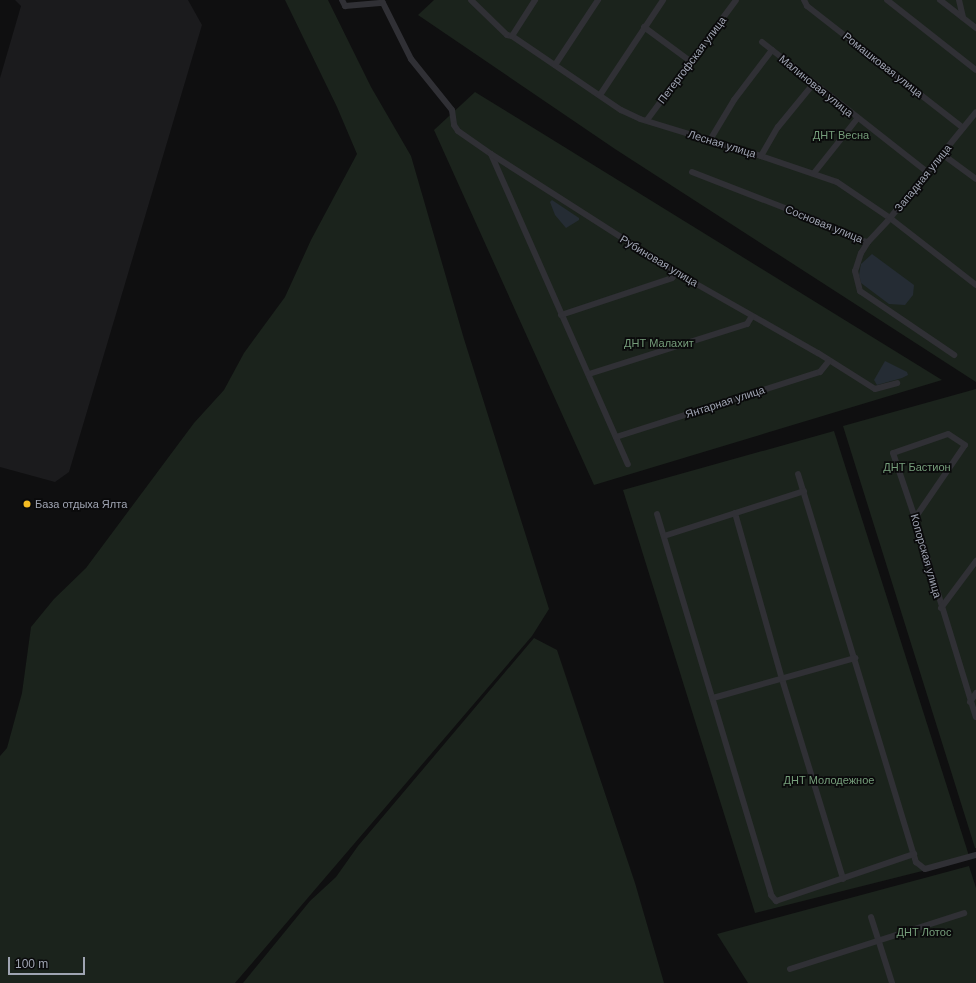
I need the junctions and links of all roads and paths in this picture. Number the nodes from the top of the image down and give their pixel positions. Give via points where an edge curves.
1 (470, 0) edge
2 (535, 0) edge
3 (598, 0) edge
4 (663, 0) edge
5 (736, 0) edge
6 (804, 0) edge
7 (887, 0) edge
8 (940, 0) edge
9 (959, 0) edge
10 (383, 2) edge
11 (343, 3) edge
12 (963, 18) junction
13 (644, 27) junction
14 (976, 28) edge
15 (512, 36) junction
16 (762, 42) dead end
17 (772, 50) junction
18 (690, 61) junction
19 (555, 65) junction
20 (976, 70) edge
21 (814, 83) junction
22 (600, 96) junction
23 (976, 112) edge
24 (857, 119) junction
25 (647, 120) junction
26 (963, 128) junction
27 (710, 140) junction
28 (491, 154) junction
29 (942, 154) junction
30 (761, 156) junction
31 (692, 172) dead end
32 (927, 172) junction
33 (814, 173) junction
34 (976, 178) edge
35 (890, 218) junction
36 (868, 242) junction
37 (677, 273) junction
38 (976, 285) edge
39 (561, 315) junction
40 (752, 316) junction
41 (954, 356) dead end
42 (829, 361) junction
43 (589, 374) junction
44 (897, 383) dead end
45 (616, 437) junction
46 (628, 464) dead end
47 (798, 474) dead end
48 (804, 491) junction
49 (734, 513) junction
50 (657, 514) dead end
51 (915, 518) junction
52 (664, 536) junction
53 (976, 561) edge
54 (941, 608) junction
55 (855, 658) junction
56 (782, 679) junction
57 (976, 693) edge
58 (713, 698) junction
59 (970, 702) junction
60 (976, 717) edge
61 (914, 854) junction
62 (976, 855) edge
63 (843, 879) junction
64 (964, 913) dead end
65 (871, 917) dead end
66 (878, 941) junction
67 (790, 969) dead end
68 (892, 983) edge

1 - 15 street, Лесная улица via 507,35
2 - 15 street
3 - 19 street
4 - 13 street
5 - 18 street, Петергофская улица
6 - 26 street, Ромашковая улица via 807,6
7 - 20 street
8 - 12 street
9 - 12 street
10 - 11 street
10 - 28 street, Рубиновая улица via 411,59 452,110 454,125 458,131
12 - 14 street
13 - 18 street
13 - 22 street
15 - 19 street, Лесная улица
16 - 17 street, Малиновая улица
17 - 21 street, Малиновая улица
17 - 27 street via 734,100
18 - 25 street, Петергофская улица
19 - 22 street, Лесная улица
21 - 24 street, Малиновая улица
21 - 30 street via 778,128
22 - 25 street, Лесная улица via 620,110
23 - 26 street, Западная улица
24 - 32 street, Малиновая улица
24 - 33 street
25 - 27 street, Лесная улица
26 - 29 street, Западная улица
27 - 30 street, Лесная улица
28 - 37 street, Рубиновая улица
28 - 39 street
29 - 32 street, Западная улица
29 - 34 street
30 - 33 street, Лесная улица
31 - 36 street, Сосновая улица via 821,222 857,240
32 - 35 street, Западная улица
33 - 35 street, Лесная улица via 837,182
35 - 36 street, Западная улица
35 - 38 street, Лесная улица
36 - 41 street, Сосновая улица via 861,253 856,270 860,291
37 - 39 street via 672,278
37 - 40 street, Рубиновая улица
39 - 43 street
40 - 42 street, Рубиновая улица
40 - 43 street via 746,324
42 - 44 street, Рубиновая улица via 875,389
42 - 45 street, Янтарная улица via 820,372
43 - 45 street
45 - 46 street
47 - 48 street
48 - 49 street
48 - 55 street
49 - 52 street
49 - 56 street
50 - 52 street
51 - 51 street, Копорская улица via 893,453 948,434 965,445
51 - 54 street, Копорская улица
52 - 58 street
53 - 54 street
54 - 59 street, Копорская улица
55 - 56 street
55 - 61 street
56 - 58 street
56 - 63 street
57 - 59 street
58 - 63 street via 771,895 776,901
59 - 60 street, Копорская улица
61 - 62 street via 916,862 925,869
61 - 63 street
64 - 66 street
65 - 66 street
66 - 67 street
66 - 68 street

